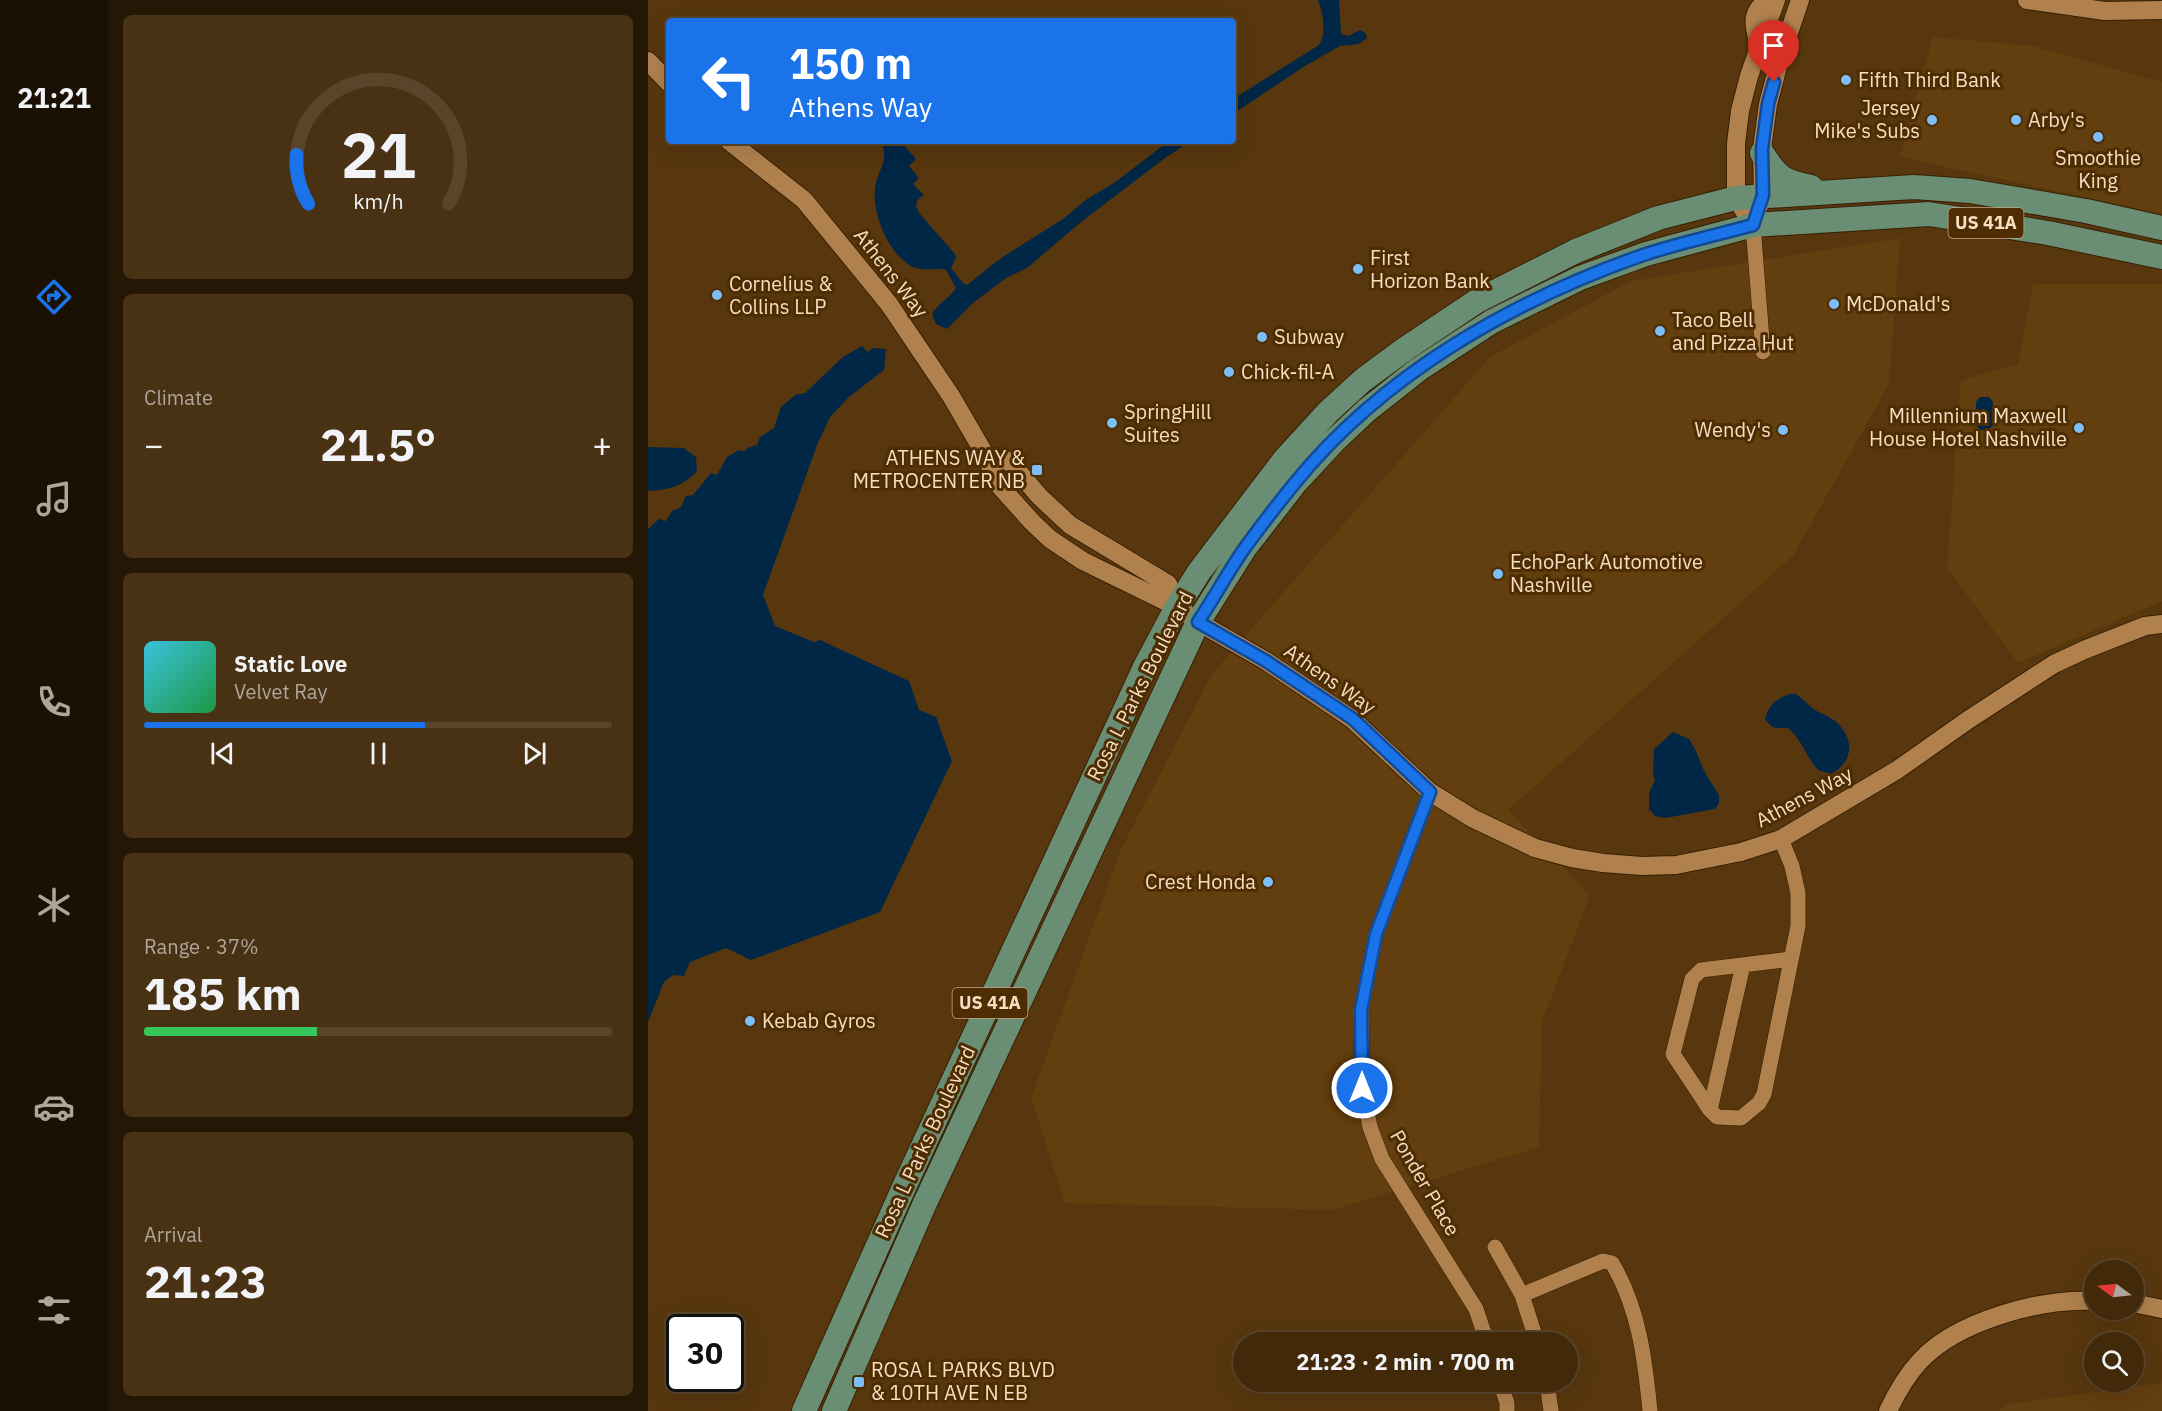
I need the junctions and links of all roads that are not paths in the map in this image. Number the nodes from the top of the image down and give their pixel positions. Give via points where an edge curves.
1 (1768, 0) edge
2 (1776, 0) edge
3 (1800, 0) edge
4 (2027, 0) edge
5 (2162, 10) edge
6 (1759, 46) junction
7 (648, 61) edge
8 (666, 80) edge
9 (733, 144) edge
10 (1762, 153) junction
11 (1834, 191) junction
12 (1763, 195) junction
13 (1736, 198) junction
14 (1753, 225) junction
15 (2162, 228) edge
16 (2044, 232) junction
17 (2162, 243) edge
18 (2162, 257) edge
19 (1763, 352) dead end
20 (1177, 607) junction
21 (1198, 622) junction
22 (2162, 624) edge
23 (1430, 792) junction
24 (1781, 839) junction
25 (1791, 959) junction
26 (1743, 965) junction
27 (1710, 1110) junction
28 (1495, 1247) dead end
29 (1522, 1295) junction
30 (2084, 1301) edge
31 (2144, 1305) edge
32 (2162, 1309) edge
33 (1484, 1332) edge
34 (1534, 1332) edge
35 (1503, 1392) edge
36 (1548, 1392) edge
37 (804, 1411) edge
38 (834, 1411) edge
39 (1507, 1411) edge
40 (1551, 1411) edge
41 (1650, 1411) edge
42 (1888, 1411) edge

1 - 6 street via 1758,8 1753,23
2 - 6 street
3 - 10 street via 1768,104
4 - 5 street via 2105,11
6 - 13 street via 1740,111
7 - 8 street
9 - 20 street, Athens Way via 804,200 883,296 951,396 997,483 1032,522 1083,561
10 - 11 main road via 1779,176
10 - 12 street
11 - 12 main road, Rosa L Parks Boulevard / US 41A
11 - 15 main road, Rosa L Parks Boulevard / US 41A via 1947,188
12 - 13 main road, Rosa L Parks Boulevard / US 41A
12 - 14 street
13 - 14 street
13 - 20 main road, Rosa L Parks Boulevard / US 41A via 1658,218 1576,251 1487,295 1397,355 1363,380 1308,433 1198,572
14 - 16 main road, Rosa L Parks Boulevard / US 41A via 1929,214
14 - 19 street
14 - 21 main road, Rosa L Parks Boulevard / US 41A via 1646,254 1580,279 1510,311 1419,369 1367,410 1296,482 1244,549
16 - 17 main road via 2116,234
16 - 18 main road, Rosa L Parks Boulevard / US 41A
20 - 21 street, Athens Way
20 - 37 main road, Rosa L Parks Boulevard / US 41A via 1140,677
21 - 23 street, Athens Way via 1266,661 1353,719
21 - 38 main road, Rosa L Parks Boulevard / US 41A via 925,1203
22 - 24 street, Athens Way via 2145,626 2054,664 1897,770
23 - 24 street, Athens Way via 1472,818 1535,848 1572,858 1642,866 1676,865 1741,852
23 - 33 street, Ponder Place via 1376,934 1361,1010 1362,1088 1382,1159 1476,1309
24 - 25 street via 1798,894 1798,926
25 - 26 street
25 - 27 street via 1764,1094 1741,1118 1717,1117
26 - 27 street
26 - 27 street via 1701,970 1692,979 1673,1054
28 - 29 street
29 - 34 street
29 - 41 street via 1603,1261 1612,1263 1635,1315
30 - 42 street via 2013,1311 1964,1330 1921,1360
31 - 32 street
35 - 39 street
36 - 40 street

